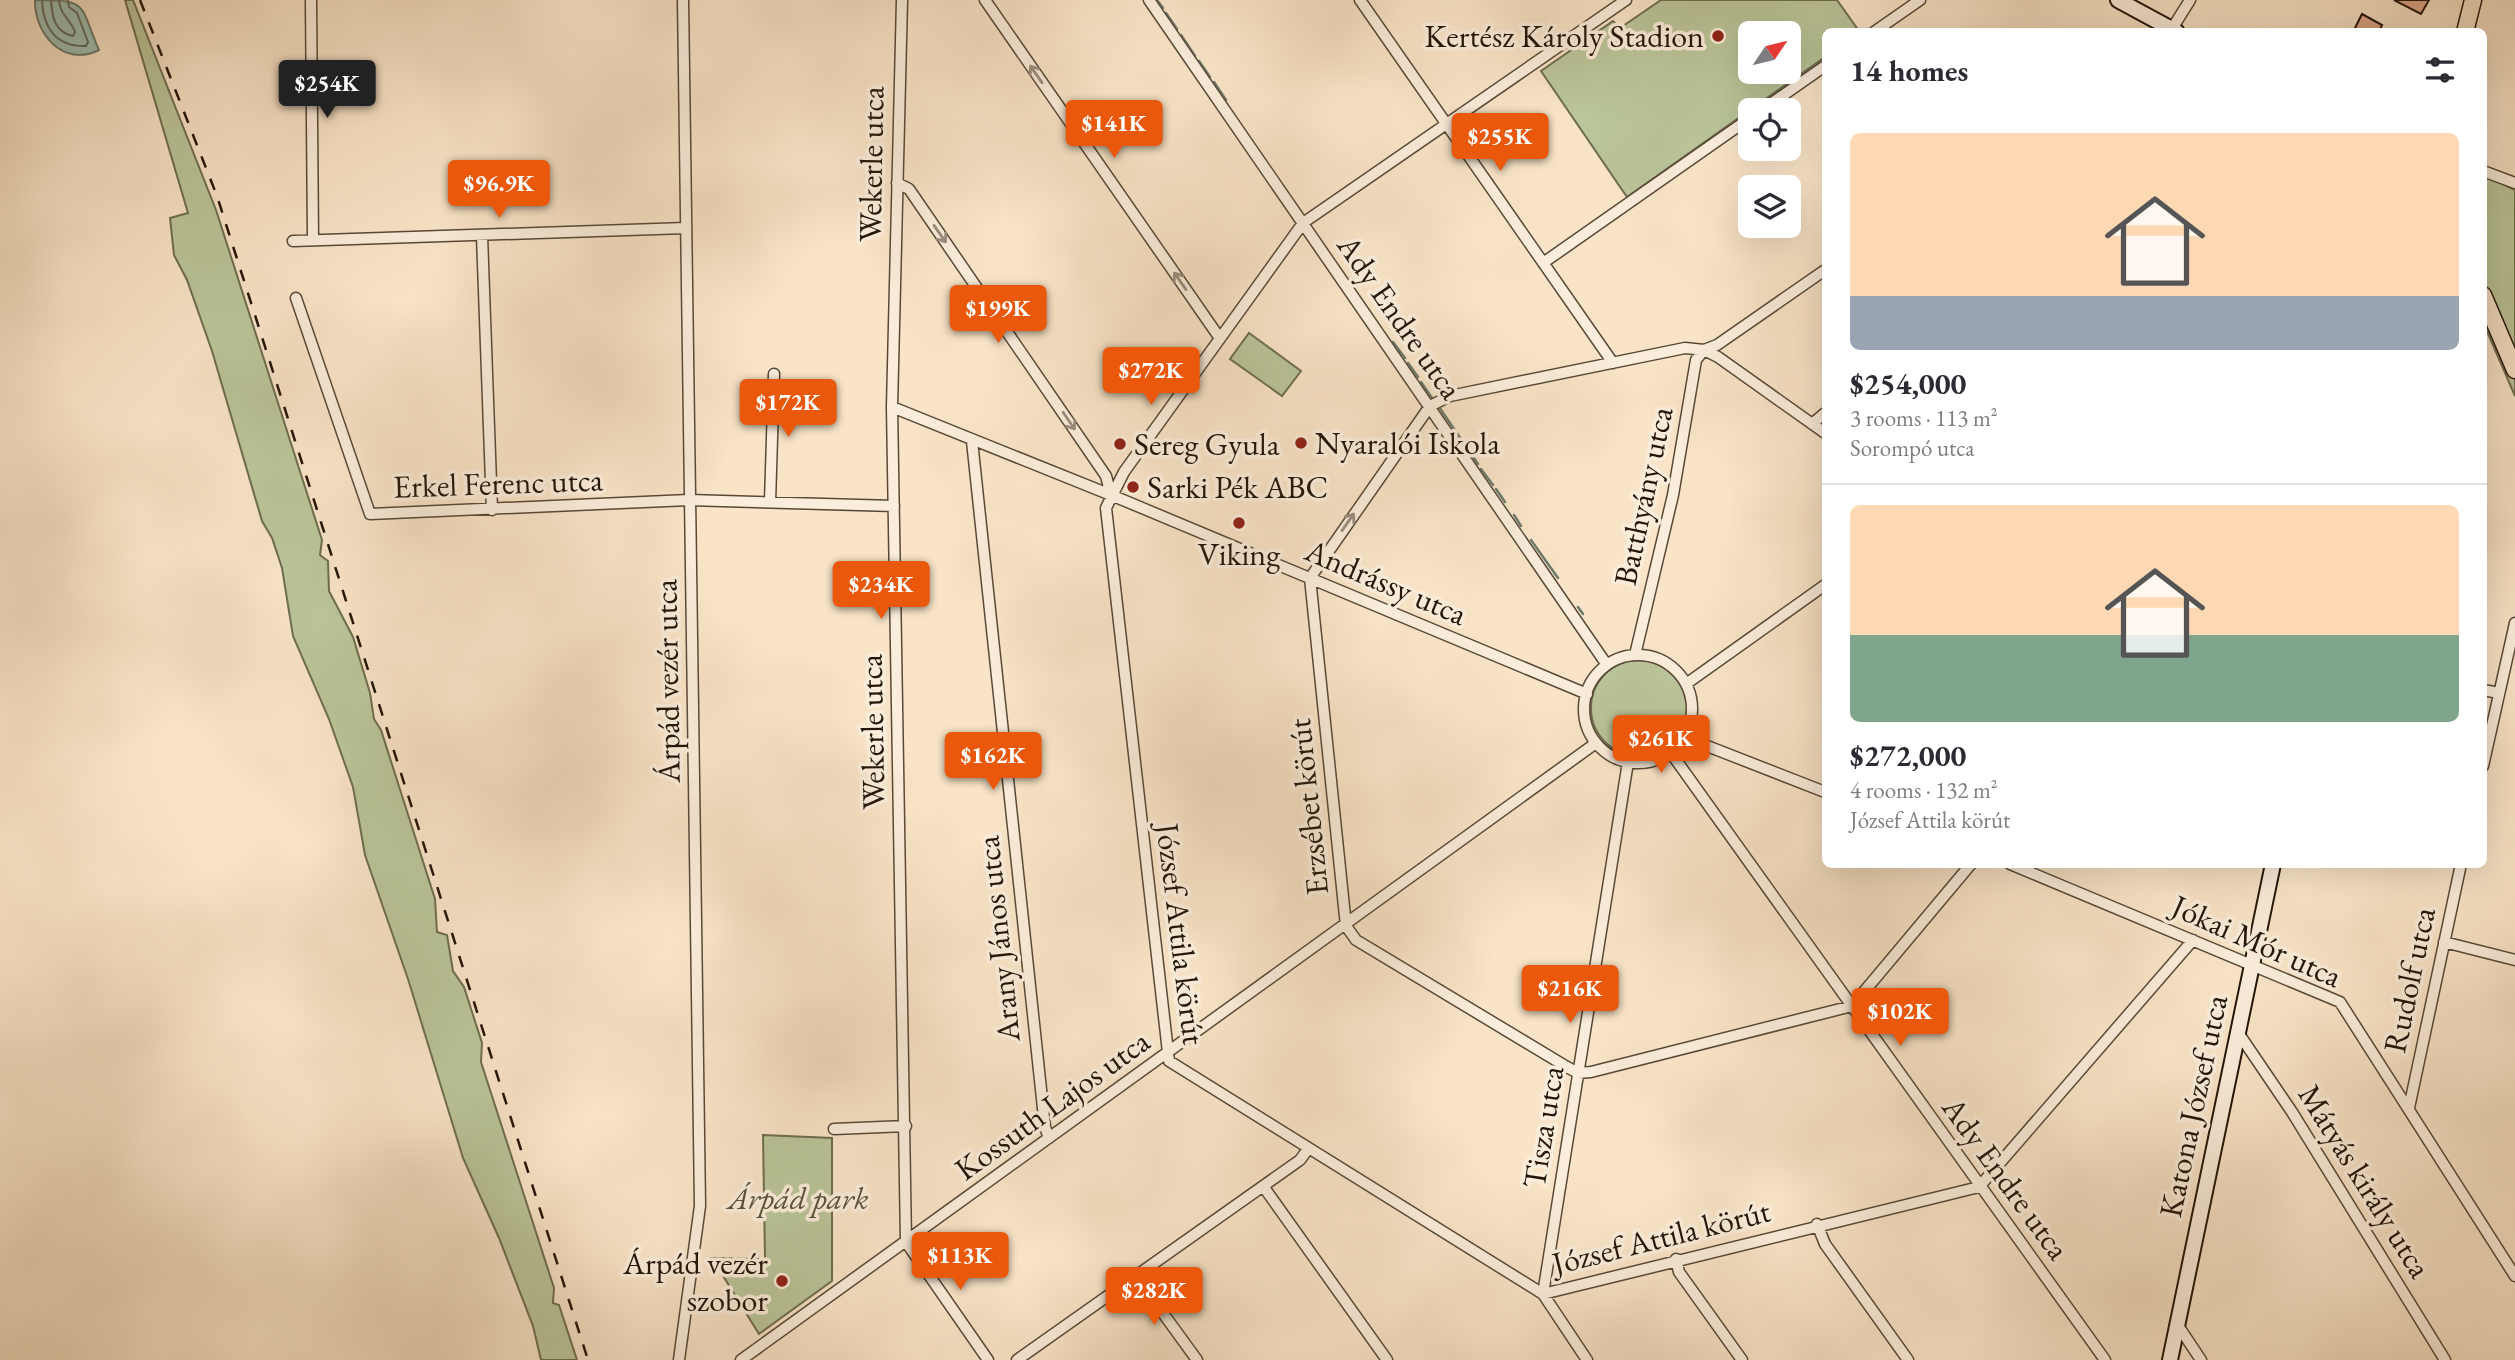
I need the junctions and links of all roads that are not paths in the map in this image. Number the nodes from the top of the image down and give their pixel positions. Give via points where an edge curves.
1 (311, 0) edge
2 (683, 0) edge
3 (902, 0) edge
4 (985, 0) edge
5 (1149, 0) edge
6 (1360, 0) edge
7 (1626, 0) edge
8 (1920, 0) edge
9 (2118, 0) edge
10 (2190, 0) edge
11 (2473, 0) edge
12 (1880, 28) edge
13 (2168, 28) edge
14 (2175, 28) edge
15 (2466, 28) edge
16 (1822, 68) edge
17 (1779, 98) edge
18 (1447, 124) junction
19 (1738, 126) edge
20 (2487, 172) edge
21 (897, 183) junction
22 (2515, 183) edge
23 (1303, 223) junction
24 (686, 228) junction
25 (482, 236) junction
26 (313, 240) junction
27 (293, 242) dead end
28 (1543, 263) junction
29 (1822, 272) edge
30 (296, 298) dead end
31 (2487, 304) edge
32 (1219, 337) junction
33 (1703, 349) junction
34 (1614, 363) junction
35 (2515, 370) edge
36 (774, 374) dead end
37 (1430, 406) junction
38 (892, 407) junction
39 (1822, 416) edge
40 (1812, 424) junction
41 (1822, 431) edge
42 (972, 441) junction
43 (1111, 495) junction
44 (689, 500) junction
45 (770, 502) junction
46 (894, 506) junction
47 (492, 510) junction
48 (1310, 578) junction
49 (1822, 587) edge
50 (2515, 623) edge
51 (1635, 655) junction
52 (1607, 665) junction
53 (1686, 684) junction
54 (2487, 691) edge
55 (1587, 694) junction
56 (2499, 694) junction
57 (1686, 734) junction
58 (1596, 743) junction
59 (2487, 748) edge
60 (1671, 753) junction
61 (1628, 762) junction
62 (1822, 791) edge
63 (1968, 868) edge
64 (2020, 868) edge
65 (2272, 868) edge
66 (2460, 868) edge
67 (1346, 926) junction
68 (2193, 940) junction
69 (2444, 942) junction
70 (2515, 960) edge
71 (2252, 964) junction
72 (1852, 1006) junction
73 (2237, 1031) junction
74 (1166, 1055) junction
75 (1578, 1073) junction
76 (2409, 1108) junction
77 (906, 1126) junction
78 (834, 1129) dead end
79 (1049, 1138) junction
80 (1308, 1149) junction
81 (1262, 1186) junction
82 (1979, 1187) junction
83 (1816, 1224) junction
84 (906, 1242) junction
85 (1676, 1259) junction
86 (1136, 1276) junction
87 (2515, 1276) edge
88 (1543, 1294) junction
89 (2177, 1324) junction
90 (679, 1360) edge
91 (741, 1360) edge
92 (988, 1360) edge
93 (1017, 1360) edge
94 (1197, 1360) edge
95 (1387, 1360) edge
96 (1587, 1360) edge
97 (1742, 1360) edge
98 (1908, 1360) edge
99 (2105, 1360) edge
100 (2170, 1360) edge
101 (2201, 1360) edge
102 (2445, 1360) edge

1 - 26 street
2 - 24 street, Árpád vezér utca
3 - 21 street, Wekerle utca
32 -> 4 street
5 - 23 street, Ady Endre utca
6 - 18 street
7 - 18 street, József Attila körút
8 - 12 street
9 - 13 main road
10 - 14 street
11 - 15 main road
16 - 17 street
18 - 23 street, József Attila körút
18 - 28 street
19 - 28 street
20 - 22 street
21 - 38 street, Wekerle utca
21 -> 43 street via 909,189 1055,400 1106,476
23 - 32 street, József Attila körút
23 - 37 street, Ady Endre utca
24 - 25 street
24 - 44 street, Árpád vezér utca
25 - 26 street
25 - 47 street
26 - 27 street
28 - 34 street
29 - 33 street via 1717,345
30 - 47 street, Erkel Ferenc utca via 370,514
31 - 35 main road
32 - 43 street, József Attila körút
33 - 34 street via 1685,348
33 - 40 street
33 - 51 street, Batthyány utca via 1696,360 1673,495
34 - 37 street via 1450,396
36 - 45 street
48 -> 37 street
37 - 52 street, Ady Endre utca
38 - 42 street, Andrássy utca
38 - 46 street, Wekerle utca
39 - 40 street
40 - 41 street
42 - 43 street, Andrássy utca
42 - 79 street, Arany János utca
43 - 48 street, Andrássy utca
43 - 74 street, József Attila körút via 1106,508
44 - 45 street, Erkel Ferenc utca
44 - 47 street, Erkel Ferenc utca
44 - 90 street, Árpád vezér utca via 700,1206
45 - 46 street, Erkel Ferenc utca
46 - 77 street, Wekerle utca
48 - 55 street, Andrássy utca
48 - 67 street, Erzsébet körút
49 - 53 street
50 - 56 street
51 - 52 street
51 - 53 street via 1665,662
52 - 55 street
53 - 57 street via 1692,718
54 - 56 street
55 - 58 street via 1584,711
56 - 59 street
57 - 60 street
57 - 62 street
58 - 61 street
58 - 67 street, Kossuth Lajos utca
60 - 61 street via 1643,763
60 - 72 street, Ady Endre utca
61 - 75 street, Tisza utca
63 - 72 street
64 - 68 street, Jókai Mór utca
65 - 71 main road, Katona József utca
66 - 69 street, Rudolf utca
67 - 74 street, Kossuth Lajos utca
67 - 75 street, Erzsébet körút via 1356,940
68 - 71 street, Jókai Mór utca
68 - 82 street
69 - 70 street
69 - 76 street, Rudolf utca
71 - 73 main road, Katona József utca
71 - 76 street, Jókai Mór utca via 2340,1002
72 - 75 street
72 - 82 street, Ady Endre utca
73 - 89 main road, Katona József utca
73 - 102 street, Mátyás király utca
74 - 79 street, Kossuth Lajos utca
74 - 80 street, József Attila körút via 1173,1066
75 - 88 street, Tisza utca
76 - 87 street, Jókai Mór utca
77 - 78 street
77 - 84 street, Wekerle utca
79 - 84 street, Kossuth Lajos utca
80 - 81 street via 1300,1160
80 - 88 street, József Attila körút
81 - 86 street
81 - 95 street
82 - 83 street, József Attila körút
82 - 99 street, Ady Endre utca
83 - 85 street, József Attila körút
83 - 98 street via 1825,1244
84 - 91 street, Kossuth Lajos utca
84 - 92 street
85 - 88 street, József Attila körút
85 - 97 street via 1679,1272
86 - 93 street
86 - 94 street
88 - 96 street
89 - 100 main road, Katona József utca
89 - 101 street

